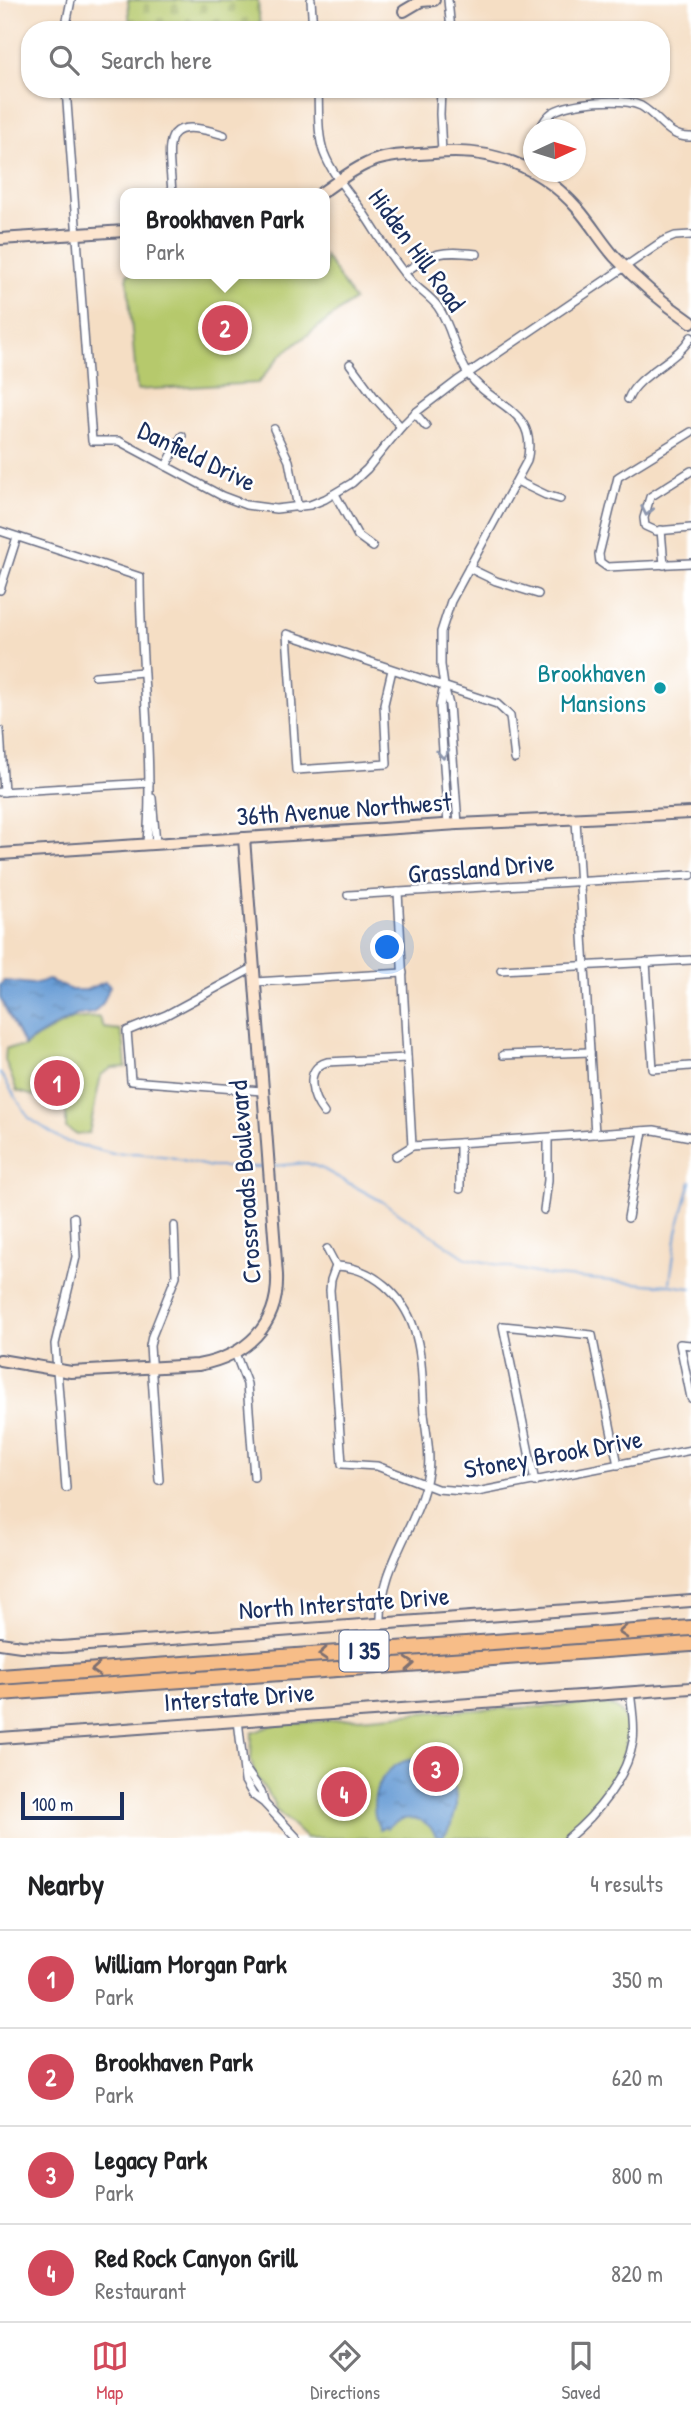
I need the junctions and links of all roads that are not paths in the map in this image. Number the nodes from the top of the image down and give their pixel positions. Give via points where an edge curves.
1 (71, 0) edge
2 (310, 0) edge
3 (434, 0) edge
4 (448, 0) edge
5 (404, 11) dead end
6 (67, 21) edge
7 (312, 21) edge
8 (449, 21) edge
9 (67, 98) edge
10 (318, 98) edge
11 (441, 98) edge
12 (547, 119) edge
13 (224, 135) dead end
14 (691, 137) edge
15 (442, 152) junction
16 (523, 168) edge
17 (340, 180) junction
18 (548, 182) edge
19 (172, 188) edge
20 (328, 188) edge
21 (120, 231) edge
22 (77, 234) junction
23 (691, 235) edge
24 (0, 239) edge
25 (477, 254) dead end
26 (625, 267) junction
27 (404, 272) junction
28 (691, 323) edge
29 (691, 337) edge
30 (350, 364) dead end
31 (468, 374) junction
32 (628, 399) dead end
33 (415, 413) junction
34 (426, 426) dead end
35 (401, 427) junction
36 (274, 429) dead end
37 (691, 432) edge
38 (182, 436) dead end
39 (166, 466) junction
40 (691, 471) edge
41 (517, 481) junction
42 (335, 494) junction
43 (560, 499) dead end
44 (299, 508) junction
45 (691, 528) edge
46 (662, 530) junction
47 (0, 531) edge
48 (17, 537) junction
49 (373, 547) dead end
50 (691, 563) edge
51 (664, 565) junction
52 (468, 568) junction
53 (0, 590) edge
54 (538, 594) dead end
55 (392, 670) junction
56 (143, 672) junction
57 (95, 676) dead end
58 (443, 686) junction
59 (0, 731) edge
60 (514, 759) dead end
61 (149, 783) junction
62 (2, 792) edge
63 (691, 813) edge
64 (576, 820) junction
65 (453, 825) junction
66 (244, 838) junction
67 (151, 843) junction
68 (0, 854) edge
69 (691, 875) edge
70 (579, 881) junction
71 (398, 892) junction
72 (348, 895) dead end
73 (691, 960) edge
74 (646, 962) junction
75 (584, 966) junction
76 (253, 968) junction
77 (500, 970) dead end
78 (403, 973) junction
79 (255, 982) junction
80 (590, 1052) junction
81 (503, 1055) dead end
82 (407, 1058) junction
83 (690, 1066) edge
84 (262, 1091) junction
85 (324, 1113) dead end
86 (643, 1131) junction
87 (595, 1134) junction
88 (691, 1137) edge
89 (548, 1138) junction
90 (460, 1143) junction
91 (412, 1146) junction
92 (396, 1156) dead end
93 (460, 1189) dead end
94 (544, 1210) dead end
95 (74, 1217) dead end
96 (628, 1218) dead end
97 (174, 1226) dead end
98 (327, 1250) dead end
99 (336, 1266) junction
100 (691, 1345) edge
101 (235, 1353) junction
102 (0, 1360) edge
103 (151, 1368) junction
104 (57, 1371) junction
105 (691, 1398) edge
106 (691, 1450) edge
107 (618, 1465) junction
108 (254, 1477) dead end
109 (159, 1480) dead end
110 (535, 1482) junction
111 (424, 1485) junction
112 (66, 1488) dead end
113 (691, 1601) edge
114 (381, 1624) junction
115 (691, 1628) edge
116 (0, 1643) edge
117 (691, 1644) edge
118 (0, 1670) edge
119 (37, 1674) junction
120 (0, 1677) edge
121 (691, 1688) edge
122 (630, 1692) junction
123 (0, 1693) edge
124 (239, 1720) junction
125 (0, 1738) edge
126 (297, 1838) edge
127 (568, 1838) edge

1 - 6 street
2 - 7 street
3 - 5 street via 421,1
4 - 8 street
9 - 22 street
10 - 17 street, Hidden Hill Road via 323,147
11 - 15 street
12 - 14 street via 575,105 614,102 640,106 673,134
13 - 19 street via 204,129 173,134 168,150
15 - 16 street via 481,152
15 - 17 street via 373,161
17 - 20 street
17 - 27 street, Hidden Hill Road
18 - 26 street via 573,204
21 - 22 street
22 - 24 street
22 - 39 street, Danfield Drive via 92,441 118,441
23 - 26 street, Danfield Drive via 667,239
25 - 27 street via 435,253
26 - 28 street
26 - 31 street, Danfield Drive
27 - 31 street, Hidden Hill Road via 436,304
29 - 32 street via 680,352 636,386
30 - 35 street
31 - 33 street, Danfield Drive
31 - 41 street, Hidden Hill Road via 486,394 512,410 524,426 529,453
33 - 34 street
33 - 35 street, Danfield Drive
35 - 42 street, Danfield Drive via 359,477
36 - 44 street via 289,461
37 - 51 street via 618,477 599,554 607,567
38 - 39 street
39 - 44 street, Danfield Drive via 237,502 267,509
40 -> 46 street via 650,497 645,526
41 - 43 street
41 - 52 street, Hidden Hill Road
42 - 44 street, Danfield Drive
42 - 49 street via 358,536
45 - 46 street
46 - 51 street
47 - 48 street
48 - 53 street
48 - 56 street via 140,577
50 - 51 street
52 - 54 street
52 - 58 street, Hidden Hill Road via 443,621
55 - 55 street via 287,634 296,770 387,764 384,715
55 - 58 street
56 - 57 street
56 - 61 street
58 - 60 street via 503,708 512,723
58 - 65 street, Hidden Hill Road via 440,706
59 - 62 street
61 - 62 street
61 - 67 street
63 - 64 street, 36th Avenue Northwest
64 - 65 street, 36th Avenue Northwest
64 - 70 street
65 - 66 street, 36th Avenue Northwest
66 - 67 street, 36th Avenue Northwest
66 - 76 street, Crossroads Boulevard
67 - 68 street, 36th Avenue Northwest
69 - 70 street, Grassland Drive
70 - 71 street, Grassland Drive
70 - 75 street
71 - 72 street
71 - 78 street, Grassland Drive
73 - 74 street
74 - 75 street
74 - 83 street via 653,1069
75 - 77 street
75 - 80 street
76 - 79 street, Crossroads Boulevard
76 - 84 street via 127,1031 131,1081
78 - 79 street
78 - 82 street, Grassland Drive
79 - 84 street, Crossroads Boulevard
80 - 81 street
80 - 87 street
82 - 85 street via 320,1064 312,1079 316,1103
82 - 91 street, Grassland Drive
84 - 101 street, Crossroads Boulevard via 275,1299 265,1325
86 - 87 street
86 - 88 street
86 - 96 street
87 - 89 street
89 - 90 street
89 - 94 street
90 - 91 street
90 - 93 street
91 - 92 street
95 - 104 street via 76,1257 56,1339
97 - 103 street via 176,1276 152,1336
98 - 99 street
99 - 111 street via 356,1268 375,1277 399,1301 414,1328 427,1453
99 - 111 street, Stoney Brook Drive via 330,1290 342,1464 377,1466
100 - 105 street via 680,1344
101 - 103 street, Crossroads Boulevard via 207,1363
101 - 108 street via 247,1384
102 - 104 street, Crossroads Boulevard
103 - 104 street, Crossroads Boulevard
103 - 109 street
104 - 112 street
106 - 107 street, Stoney Brook Drive
107 - 110 street, Stoney Brook Drive
107 - 110 street via 592,1335 503,1326
110 - 111 street, Stoney Brook Drive via 477,1492
111 - 114 street via 386,1578
113 - 114 street, North Interstate Drive
114 - 116 street, North Interstate Drive via 61,1647
115 -> 119 highway, I 35
123 -> 117 highway, I 35
118 - 119 highway
119 - 120 highway, I 35
121 - 122 street, Interstate Drive
122 - 124 street, Interstate Drive
122 - 127 street via 633,1733 629,1757 599,1807
124 - 125 street, Interstate Drive
124 - 126 street via 245,1782

